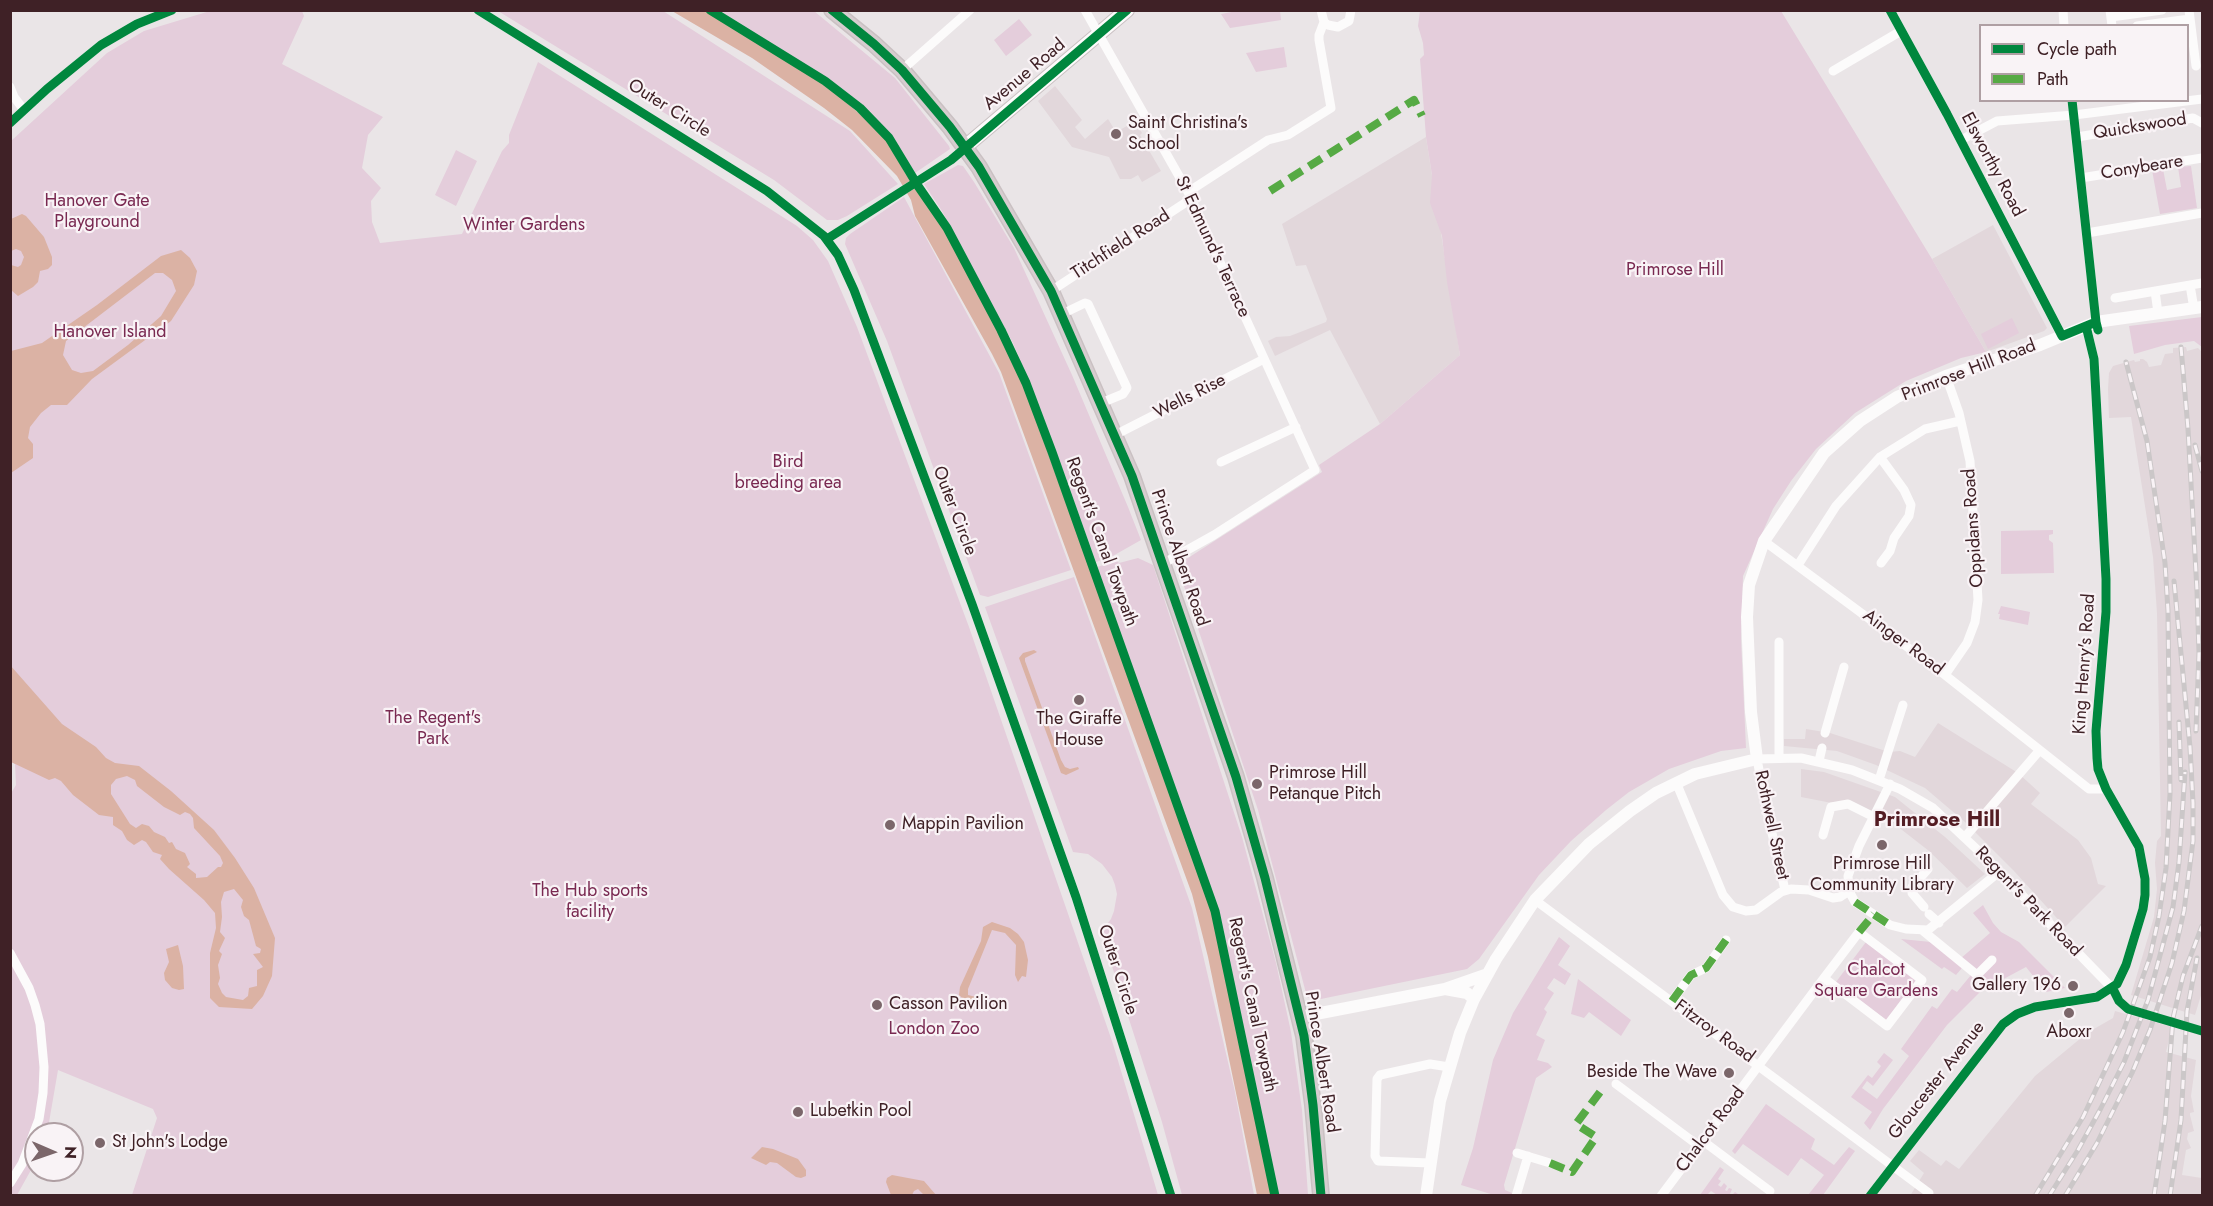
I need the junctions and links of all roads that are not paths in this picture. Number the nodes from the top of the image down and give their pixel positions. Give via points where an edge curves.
1 (172, 10) edge
2 (478, 10) edge
3 (832, 10) edge
4 (969, 10) edge
5 (1085, 10) edge
6 (1127, 10) edge
7 (1321, 10) edge
8 (1351, 10) edge
9 (1890, 10) edge
10 (2162, 10) edge
11 (2189, 15) edge
12 (2111, 18) edge
13 (1324, 22) junction
14 (2146, 24) edge
15 (1901, 31) junction
16 (1099, 34) junction
17 (2196, 66) dead end
18 (902, 70) junction
19 (1833, 71) dead end
20 (10, 87) edge
21 (2073, 102) edge
22 (2161, 102) edge
23 (2122, 105) edge
24 (24, 110) junction
25 (2074, 115) junction
26 (10, 123) edge
27 (2202, 123) edge
28 (2077, 138) junction
29 (1961, 140) junction
30 (966, 147) junction
31 (2202, 158) edge
32 (2081, 178) junction
33 (1189, 195) junction
34 (2202, 213) edge
35 (2087, 233) junction
36 (827, 238) junction
37 (2202, 283) edge
38 (2190, 285) junction
39 (1051, 291) junction
40 (2155, 291) junction
41 (2115, 298) dead end
42 (2198, 308) edge
43 (2158, 313) junction
44 (1062, 314) junction
45 (2090, 324) junction
46 (2062, 336) junction
47 (1264, 359) junction
48 (1946, 376) junction
49 (1101, 403) junction
50 (1960, 421) junction
51 (1296, 428) junction
52 (1115, 435) junction
53 (1880, 457) junction
54 (1221, 462) dead end
55 (1764, 541) junction
56 (1164, 563) junction
57 (1881, 563) dead end
58 (1798, 565) junction
59 (1779, 642) dead end
60 (1844, 667) dead end
61 (1945, 675) junction
62 (1903, 705) dead end
63 (1825, 733) dead end
64 (1822, 748) dead end
65 (2039, 751) junction
66 (1779, 757) junction
67 (1756, 759) junction
68 (1819, 761) junction
69 (1879, 780) junction
70 (1676, 782) junction
71 (1890, 784) junction
72 (2106, 789) junction
73 (1874, 817) junction
74 (1823, 835) dead end
75 (1965, 837) junction
76 (1914, 858) dead end
77 (2000, 872) junction
78 (1785, 890) junction
79 (1848, 891) junction
80 (1535, 900) junction
81 (1939, 923) junction
82 (1922, 930) junction
83 (1726, 940) dead end
84 (10, 952) edge
85 (1992, 960) dead end
86 (1488, 974) junction
87 (1824, 978) junction
88 (1445, 989) junction
89 (2113, 989) junction
90 (1474, 999) junction
91 (1672, 1001) junction
92 (1300, 1017) junction
93 (1759, 1065) junction
94 (1449, 1068) junction
95 (1616, 1084) dead end
96 (1701, 1143) junction
97 (1518, 1153) dead end
98 (1528, 1156) junction
99 (1430, 1163) junction
100 (1550, 1163) dead end
101 (1893, 1165) junction
102 (10, 1182) edge
103 (1770, 1191) dead end
104 (1929, 1193) dead end
105 (1171, 1196) edge
106 (1321, 1196) edge
107 (1426, 1196) edge
108 (1516, 1196) edge
109 (1661, 1196) edge
110 (1870, 1196) edge

1 - 24 street via 136,24 101,45
2 - 36 street, Outer Circle via 767,190
3 - 18 main road, Prince Albert Road
4 - 18 street
5 - 16 street, St Edmund's Terrace
6 - 16 main road, Avenue Road
7 - 13 street
8 - 13 street via 1349,21 1343,26 1333,27
9 - 15 street, Elsworthy Road
10 - 12 street
11 - 14 street
11 - 17 street
13 - 33 street, Titchfield Road via 1318,35 1331,108 1288,135 1268,140
15 - 19 street
15 - 29 street, Elsworthy Road
16 - 30 main road, Avenue Road
16 - 33 street, St Edmund's Terrace
18 - 30 main road, Prince Albert Road
20 - 24 street
21 - 25 street, King Henry's Road
22 - 23 street
23 - 25 street
24 - 26 street
25 - 28 street, King Henry's Road
25 - 29 street via 1996,121
27 - 28 street, Quickswood via 2193,118
28 - 32 street, King Henry's Road
29 - 46 street, Elsworthy Road
30 - 36 street, Avenue Road
30 - 39 main road, Prince Albert Road
31 - 32 street, Conybeare
32 - 35 street, King Henry's Road
33 - 39 street, Titchfield Road
33 - 47 street, St Edmund's Terrace
34 - 35 street
35 - 45 street, King Henry's Road
36 - 105 street, Outer Circle via 854,290 975,611 1086,925
37 - 38 street
38 - 40 street
38 - 42 street
39 - 44 main road, Prince Albert Road
40 - 41 street
40 - 43 street
42 - 43 street, Primrose Hill Road
43 - 45 street, Primrose Hill Road
44 - 49 main road, Prince Albert Road
44 - 49 street via 1088,303 1127,388 1124,394
45 - 46 street, Primrose Hill Road
45 - 72 street, King Henry's Road via 2106,579 2096,745 2098,769
46 - 48 street, Primrose Hill Road
47 - 51 street, St Edmund's Terrace
47 - 52 street, Wells Rise
48 - 50 street, Oppidans Road
48 - 55 street, Primrose Hill Road via 1897,397 1860,421 1824,453
49 - 52 main road, Prince Albert Road
50 - 53 street via 1925,429
50 - 61 street, Oppidans Road via 1970,461 1978,600 1967,643
51 - 54 street
51 - 56 street, St Edmund's Terrace via 1315,470
52 - 56 main road, Prince Albert Road
53 - 57 street via 1911,506
53 - 58 street via 1836,506
55 - 58 street, Ainger Road
55 - 67 street, Primrose Hill Road via 1751,576 1748,603
56 - 92 main road, Prince Albert Road via 1252,828
58 - 61 street, Ainger Road
59 - 66 street
60 - 63 street
61 - 65 street, Ainger Road
62 - 69 street
64 - 68 street
65 - 72 street via 2089,789
65 - 75 street
66 - 67 street, Regent's Park Road
66 - 68 street, Regent's Park Road
67 - 70 street, Regent's Park Road
67 - 78 street, Rothwell Street
68 - 69 street, Regent's Park Road
69 - 71 street, Regent's Park Road
70 - 78 street via 1730,905 1752,911
70 - 80 street, Regent's Park Road via 1614,823
71 - 73 street
71 - 75 street, Regent's Park Road via 1928,804
72 - 89 street, King Henry's Road via 2139,847 2145,887 2143,909 2126,965
73 - 74 street via 1848,804 1831,807
73 - 79 street via 1848,876
75 - 77 street, Regent's Park Road
76 - 81 street via 1928,869 1911,887 1912,893
77 - 81 street
77 - 89 street, Regent's Park Road
78 - 79 street via 1809,890 1833,898
79 - 82 street via 1855,902 1890,925
80 - 86 street, Regent's Park Road
80 - 91 street, Fitzroy Road
81 - 82 street
82 - 85 street via 1977,975
83 - 91 street via 1706,968 1691,975
84 - 102 street via 35,1005 44,1067 39,1119 22,1164
86 - 88 street
86 - 90 street, Regent's Park Road
87 - 87 street, Chalcot Road via 1887,1026 1922,980 1859,932
87 - 93 street, Chalcot Road
88 - 90 street via 1467,993
88 - 92 street
89 - 101 street, Gloucester Avenue via 2097,997 2035,1007 2007,1020
90 - 94 street, Regent's Park Road
91 - 93 street, Fitzroy Road
92 - 106 main road, Prince Albert Road via 1311,1080
93 - 96 street, Chalcot Road
93 - 101 street, Fitzroy Road
94 - 99 street, Regent's Park Road
94 - 99 street via 1430,1064 1377,1078 1378,1161
95 - 96 street
96 - 103 street
96 - 109 street, Chalcot Road
97 - 98 street
98 - 100 street
98 - 108 street
99 - 107 street, Regent's Park Road
101 - 104 street, Fitzroy Road
101 - 110 street, Gloucester Avenue

